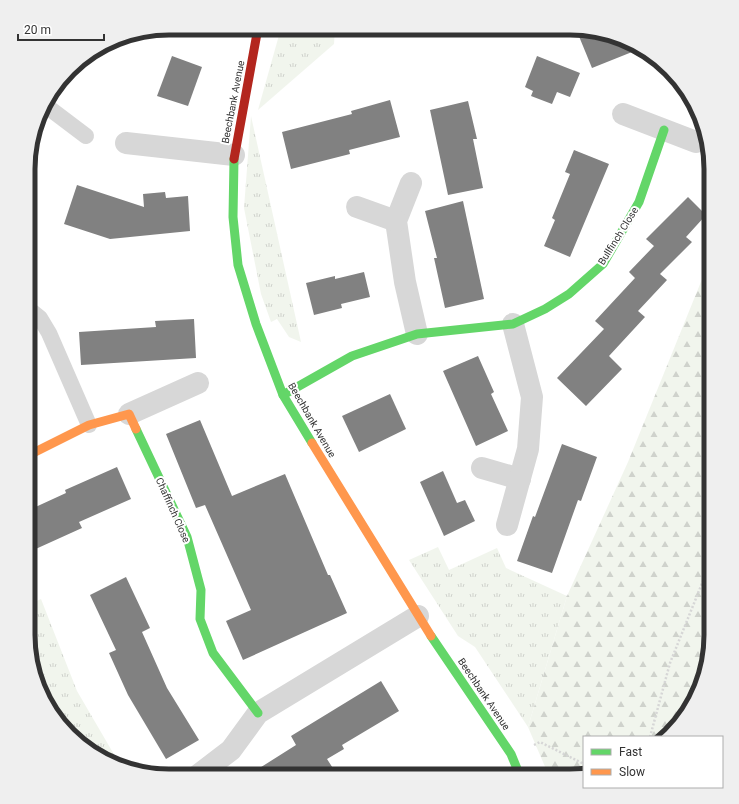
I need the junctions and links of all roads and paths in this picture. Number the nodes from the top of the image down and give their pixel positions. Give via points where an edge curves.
1 (257, 35) edge
2 (50, 109) edge
3 (623, 114) dead end
4 (664, 130) junction
5 (86, 136) dead end
6 (696, 142) dead end
7 (126, 143) dead end
8 (234, 155) junction
9 (411, 183) dead end
10 (357, 207) dead end
11 (396, 221) junction
12 (35, 314) edge
13 (513, 324) junction
14 (417, 334) junction
15 (198, 382) dead end
16 (284, 395) junction
17 (129, 414) junction
18 (89, 425) junction
19 (35, 452) edge
20 (482, 468) dead end
21 (520, 479) junction
22 (507, 524) dead end
23 (704, 578) edge
24 (418, 616) junction
25 (258, 713) junction
26 (650, 736) edge
27 (511, 754) junction
28 (583, 764) edge
29 (206, 769) edge
30 (517, 769) edge

1 - 8 street, Beechbank Avenue
2 - 5 lane
3 - 4 street
4 - 6 street
4 - 13 street, Bullfinch Close via 639,202 603,264 569,294
7 - 8 street
8 - 16 street, Beechbank Avenue via 233,217 238,265 256,324
9 - 11 street
10 - 11 street
11 - 14 street via 405,282
12 - 18 lane via 49,333
13 - 14 street, Bullfinch Close
13 - 21 street via 532,397 528,449
14 - 16 street, Bullfinch Close via 352,356
15 - 17 street
16 - 24 street, Beechbank Avenue
17 - 18 street
17 - 25 street, Chaffinch Close via 187,537 201,590 200,619 213,653
18 - 19 street
20 - 21 street
21 - 22 street
23 - 26 path via 670,663
24 - 25 street
24 - 27 street, Beechbank Avenue
25 - 29 street via 231,750
27 - 28 path via 540,742
27 - 30 street, Beechbank Avenue

